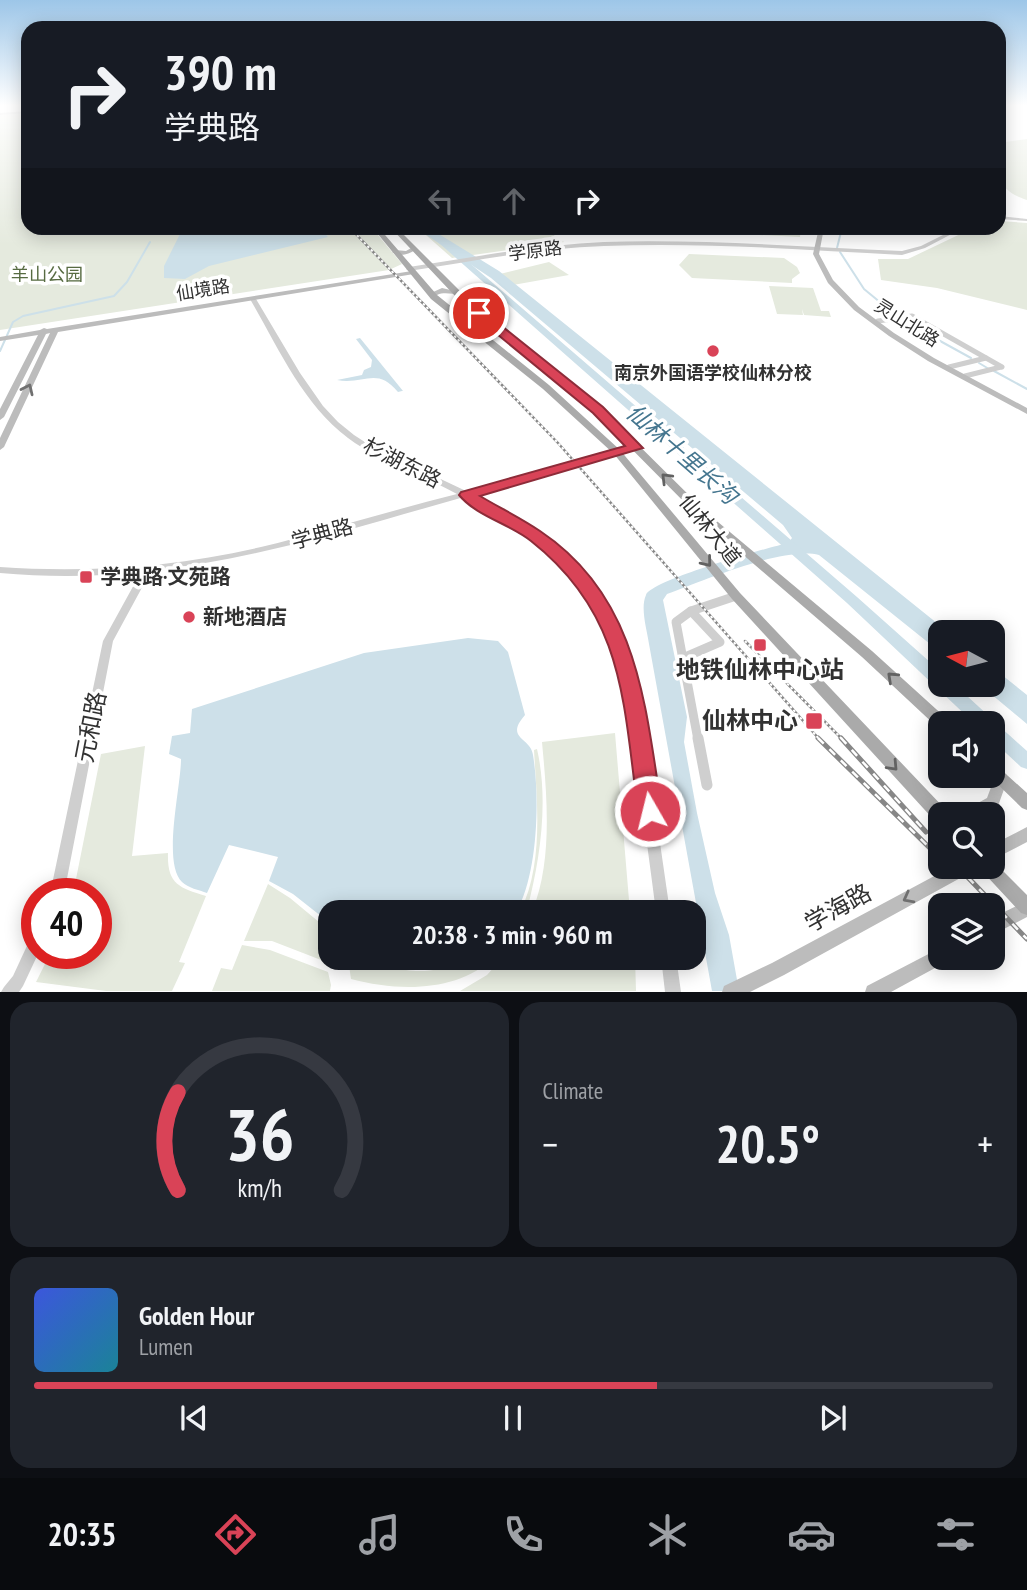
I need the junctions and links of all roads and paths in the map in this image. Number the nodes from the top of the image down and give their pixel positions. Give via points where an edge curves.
1 (1006, 218) edge
2 (1027, 220) edge
3 (382, 235) edge
4 (400, 235) edge
5 (820, 235) edge
6 (823, 235) edge
7 (945, 235) edge
8 (413, 249) junction
9 (395, 252) junction
10 (817, 252) junction
11 (430, 268) junction
12 (410, 271) junction
13 (456, 292) junction
14 (434, 297) junction
15 (253, 299) junction
16 (882, 320) junction
17 (52, 328) junction
18 (19, 333) junction
19 (40, 333) junction
20 (0, 336) edge
21 (986, 358) junction
22 (952, 366) junction
23 (967, 375) junction
24 (1027, 408) edge
25 (598, 410) junction
26 (0, 417) edge
27 (582, 418) junction
28 (0, 447) edge
29 (635, 448) junction
30 (617, 452) junction
31 (467, 495) junction
32 (148, 568) junction
33 (0, 570) edge
34 (736, 597) junction
35 (691, 611) junction
36 (683, 659) junction
37 (929, 711) edge
38 (1005, 782) edge
39 (707, 785) dead end
40 (930, 802) edge
41 (1027, 803) edge
42 (1027, 834) edge
43 (1005, 846) edge
44 (60, 878) edge
45 (944, 879) edge
46 (1000, 879) edge
47 (661, 900) edge
48 (1027, 908) edge
49 (1005, 920) edge
50 (928, 962) edge
51 (24, 969) edge
52 (670, 970) edge
53 (9, 992) edge
54 (673, 992) edge
55 (730, 992) edge
56 (873, 992) edge

1 - 2 street
3 - 9 main road, 仙林大道
4 - 8 main road, 仙林大道
5 - 10 main road
6 - 10 main road
7 - 10 street, 学原路 via 911,251
8 - 9 main road
8 - 11 main road, 仙林大道
9 - 12 main road, 仙林大道
10 - 11 street, 学原路 via 617,247
10 - 16 main road, 灵山北路 via 834,282
10 - 22 main road, 灵山北路 via 830,284 855,308
11 - 12 street, 学原路
11 - 13 main road, 仙林大道
12 - 14 main road, 仙林大道
12 - 15 main road, 仙境路
12 - 17 main road, 仙境路
13 - 14 main road via 440,291
13 - 25 main road, 仙林大道
14 - 27 main road, 仙林大道
15 - 17 main road, 仙境路
15 - 31 street, 杉湖东路 via 314,401 352,438
16 - 21 street via 912,316
16 - 22 main road, 灵山北路
17 - 18 main road, 仙境路
17 - 19 main road, 仙境路
28 -> 17 main road
18 - 19 main road, 仙境路
18 - 20 main road, 仙境路
19 - 26 main road
21 - 22 street
21 - 23 street via 1002,366
22 - 23 main road, 灵山北路
23 - 24 main road, 灵山北路
25 - 27 main road
25 - 29 main road, 仙林大道
27 - 30 main road, 仙林大道
29 - 30 street, 学典路
37 -> 29 main road, 仙林大道 via 702,514
30 - 31 street, 学典路
30 -> 34 main road, 仙林大道
31 - 32 street, 学典路 via 261,551
31 - 47 street, 杉湖东路 via 536,536 580,576 623,651
32 - 33 street, 学典路
32 - 44 street, 元和路 via 108,642
34 - 35 street
34 -> 40 main road, 仙林大道
35 - 36 street via 676,622
35 - 36 street via 720,642
36 - 39 street
38 - 41 main road
42 - 43 main road
45 -> 55 main road, 学海路
46 - 48 main road
48 - 49 main road
50 - 56 main road
51 - 53 street
52 - 54 street

